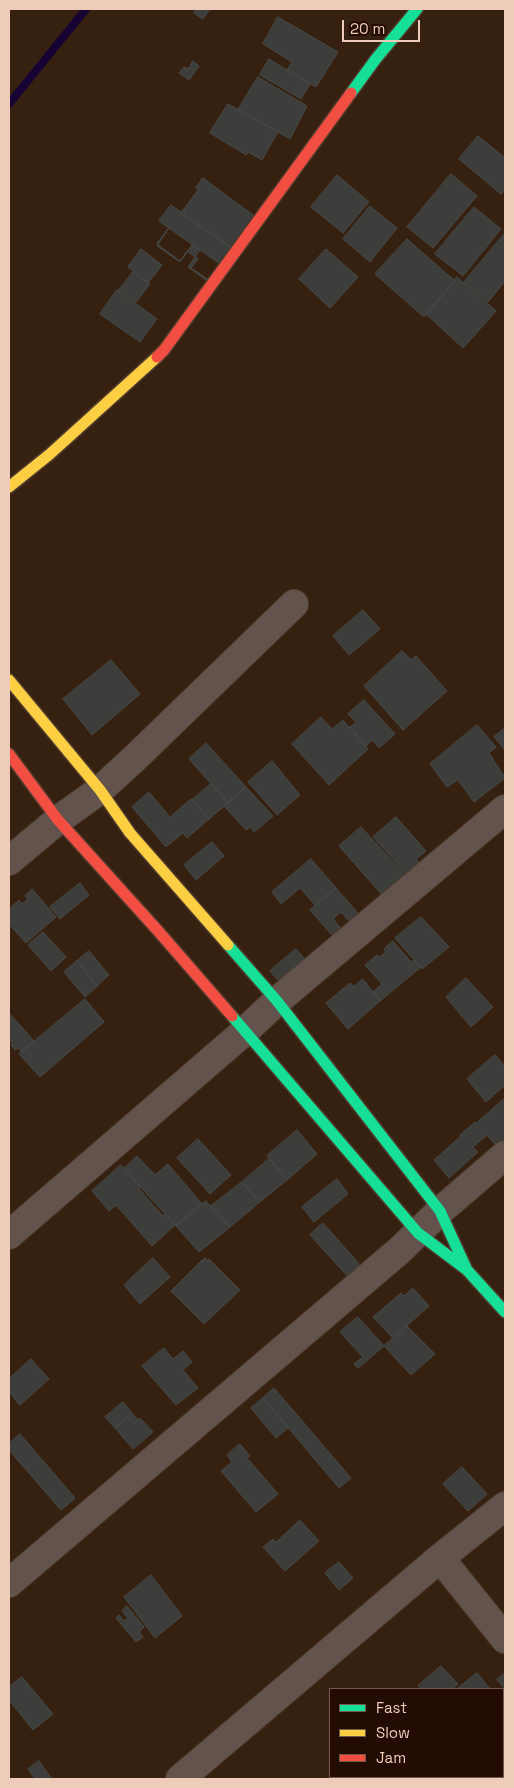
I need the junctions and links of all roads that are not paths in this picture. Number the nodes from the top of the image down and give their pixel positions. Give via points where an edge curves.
1 (417, 9) edge
2 (9, 487) edge
3 (294, 604) dead end
4 (9, 680) edge
5 (9, 754) edge
6 (100, 790) junction
7 (505, 809) edge
8 (58, 820) junction
9 (9, 861) edge
10 (276, 1001) junction
11 (244, 1032) junction
12 (505, 1155) edge
13 (440, 1211) junction
14 (418, 1233) junction
15 (9, 1235) edge
16 (466, 1270) junction
17 (505, 1312) edge
18 (505, 1506) edge
19 (440, 1558) junction
20 (9, 1583) edge
21 (505, 1639) edge
22 (180, 1779) edge

1 - 2 street via 375,60 164,350
3 - 6 street
4 - 6 street
5 - 8 street
6 - 8 street
6 - 10 street via 130,833
7 - 10 street
8 - 9 street
8 - 11 street
10 - 11 street
10 - 13 street
11 - 14 street
11 - 15 street
12 - 13 street
13 - 14 street
13 - 16 street
14 - 16 street
14 - 20 street
16 - 17 street
18 - 19 street
19 - 21 street
19 - 22 street

